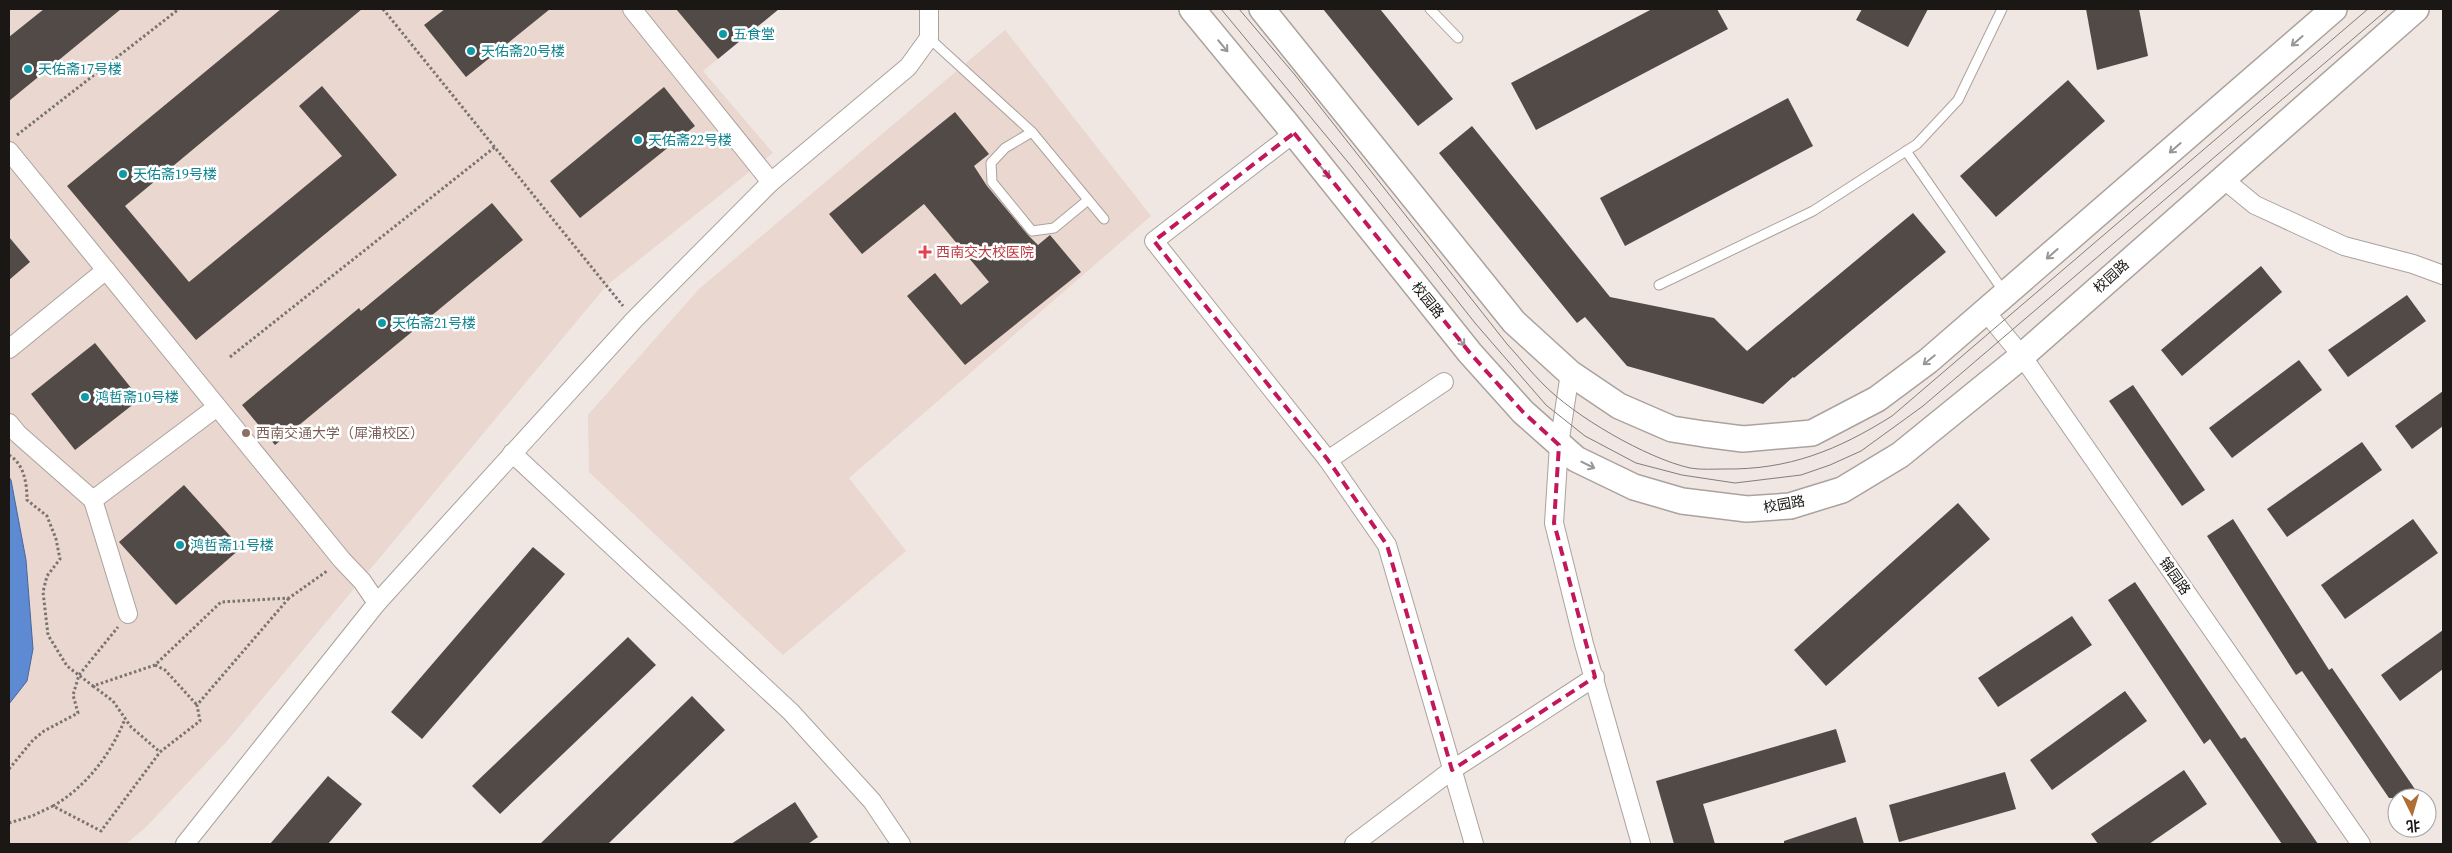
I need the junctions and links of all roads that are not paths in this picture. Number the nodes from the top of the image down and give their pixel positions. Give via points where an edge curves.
1 (632, 9) edge
2 (929, 9) edge
3 (1192, 9) edge
4 (1262, 9) edge
5 (1430, 9) edge
6 (2002, 9) edge
7 (2334, 9) edge
8 (2416, 9) edge
9 (929, 38) junction
10 (1458, 38) dead end
11 (1032, 132) junction
12 (1294, 133) junction
13 (11, 144) edge
14 (1906, 151) junction
15 (2222, 178) junction
16 (771, 182) junction
17 (1088, 200) junction
18 (1104, 219) dead end
19 (106, 270) junction
20 (2443, 275) edge
21 (1659, 285) dead end
22 (2005, 294) junction
23 (1985, 311) junction
24 (9, 348) edge
25 (2022, 356) junction
26 (1570, 373) junction
27 (1444, 382) dead end
28 (217, 407) junction
29 (9, 423) edge
30 (1559, 444) junction
31 (512, 454) junction
32 (1328, 460) junction
33 (93, 500) junction
34 (377, 603) junction
35 (128, 614) road end
36 (1595, 677) junction
37 (1452, 770) junction
38 (185, 844) edge
39 (901, 844) edge
40 (1354, 844) edge
41 (1474, 844) edge
42 (1641, 844) edge
43 (2361, 844) edge

1 - 16 street
2 - 9 street
3 -> 12 street, 校园路
4 - 26 street via 1514,322
5 - 10 lane
6 - 14 lane via 1958,100 1917,144
7 -> 22 street
8 - 15 street, 校园路
9 - 11 lane
9 - 16 street via 908,67
11 - 17 lane
11 - 17 lane via 1006,148 991,163 992,182 1032,231 1054,228
12 -> 30 street, 校园路 via 1470,353 1522,412
12 - 32 street via 1154,241
13 - 19 street
14 - 21 lane via 1813,211
14 - 22 lane
15 - 20 street via 2255,205 2344,246
15 - 25 street, 校园路
16 - 31 street via 634,320
17 - 18 lane
19 - 24 street
19 - 28 street
22 - 23 street
23 - 25 street, 锦园路
23 -> 26 street via 1928,361 1877,399 1812,433 1743,439 1672,429 1619,406
30 -> 25 street, 校园路 via 1576,459 1634,487 1682,501 1747,509 1790,506 1842,490 1900,455
25 - 43 street, 锦园路
26 - 30 street
27 - 32 street
28 - 33 street
28 - 34 street
29 - 33 street
30 - 36 street via 1554,523
31 - 34 street
31 - 39 street via 791,712 872,801
32 - 37 street via 1387,546
33 - 35 street
34 - 38 street
36 - 37 street
36 - 42 street
37 - 40 street
37 - 41 street

